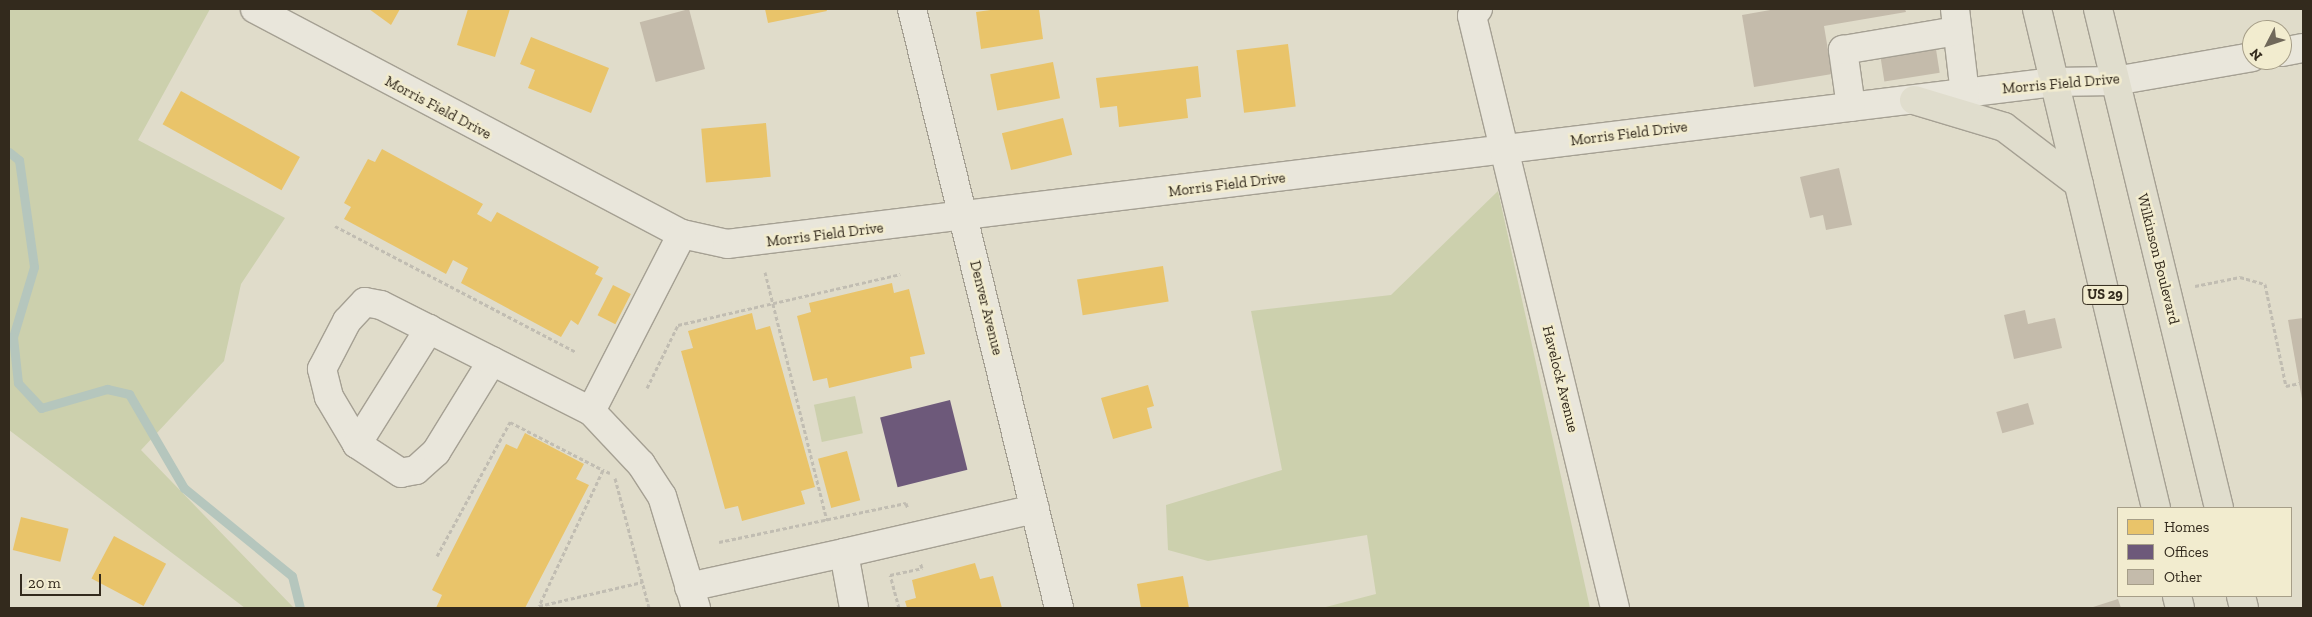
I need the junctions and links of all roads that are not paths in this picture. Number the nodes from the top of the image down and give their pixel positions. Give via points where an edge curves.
1 (255, 9) edge
2 (912, 9) edge
3 (2037, 9) edge
4 (2098, 9) edge
5 (1473, 11) edge
6 (1956, 20) edge
7 (2242, 59) edge
8 (2115, 81) junction
9 (2054, 82) junction
10 (1965, 94) junction
11 (1914, 100) junction
12 (1851, 107) junction
13 (1504, 150) junction
14 (2079, 184) junction
15 (964, 218) junction
16 (682, 234) junction
17 (429, 329) junction
18 (492, 361) junction
19 (591, 411) junction
20 (357, 444) junction
21 (2156, 507) edge
22 (2219, 507) edge
23 (1035, 509) junction
24 (844, 553) junction
25 (692, 598) edge
26 (854, 608) edge
27 (1059, 608) edge
28 (1615, 608) edge

1 - 16 street, Morris Field Drive
2 - 15 street, Denver Avenue
3 - 9 main road, US 29
4 - 8 main road, Wilkinson Boulevard
5 - 13 street, Havelock Avenue
6 - 10 street
6 - 12 street via 1843,50
7 - 8 street, Morris Field Drive
8 - 9 street, Morris Field Drive
8 - 22 main road, Wilkinson Boulevard
9 - 10 street, Morris Field Drive
9 - 14 main road, US 29
10 - 11 street, Morris Field Drive
11 - 12 street, Morris Field Drive
11 - 14 main road via 2004,127
12 - 13 street, Morris Field Drive
13 - 15 street, Morris Field Drive
13 - 28 street, Havelock Avenue
14 - 21 main road, US 29
15 - 16 street, Morris Field Drive via 751,244
15 - 23 street, Denver Avenue
16 - 19 street
17 - 18 street
17 - 20 street
17 - 20 street via 381,304 365,302 347,321 322,369 329,397
18 - 19 street
18 - 20 street via 436,452 416,470 401,473
19 - 25 street via 641,464 662,496
23 - 24 street
23 - 27 street, Denver Avenue
24 - 25 street
24 - 26 street

